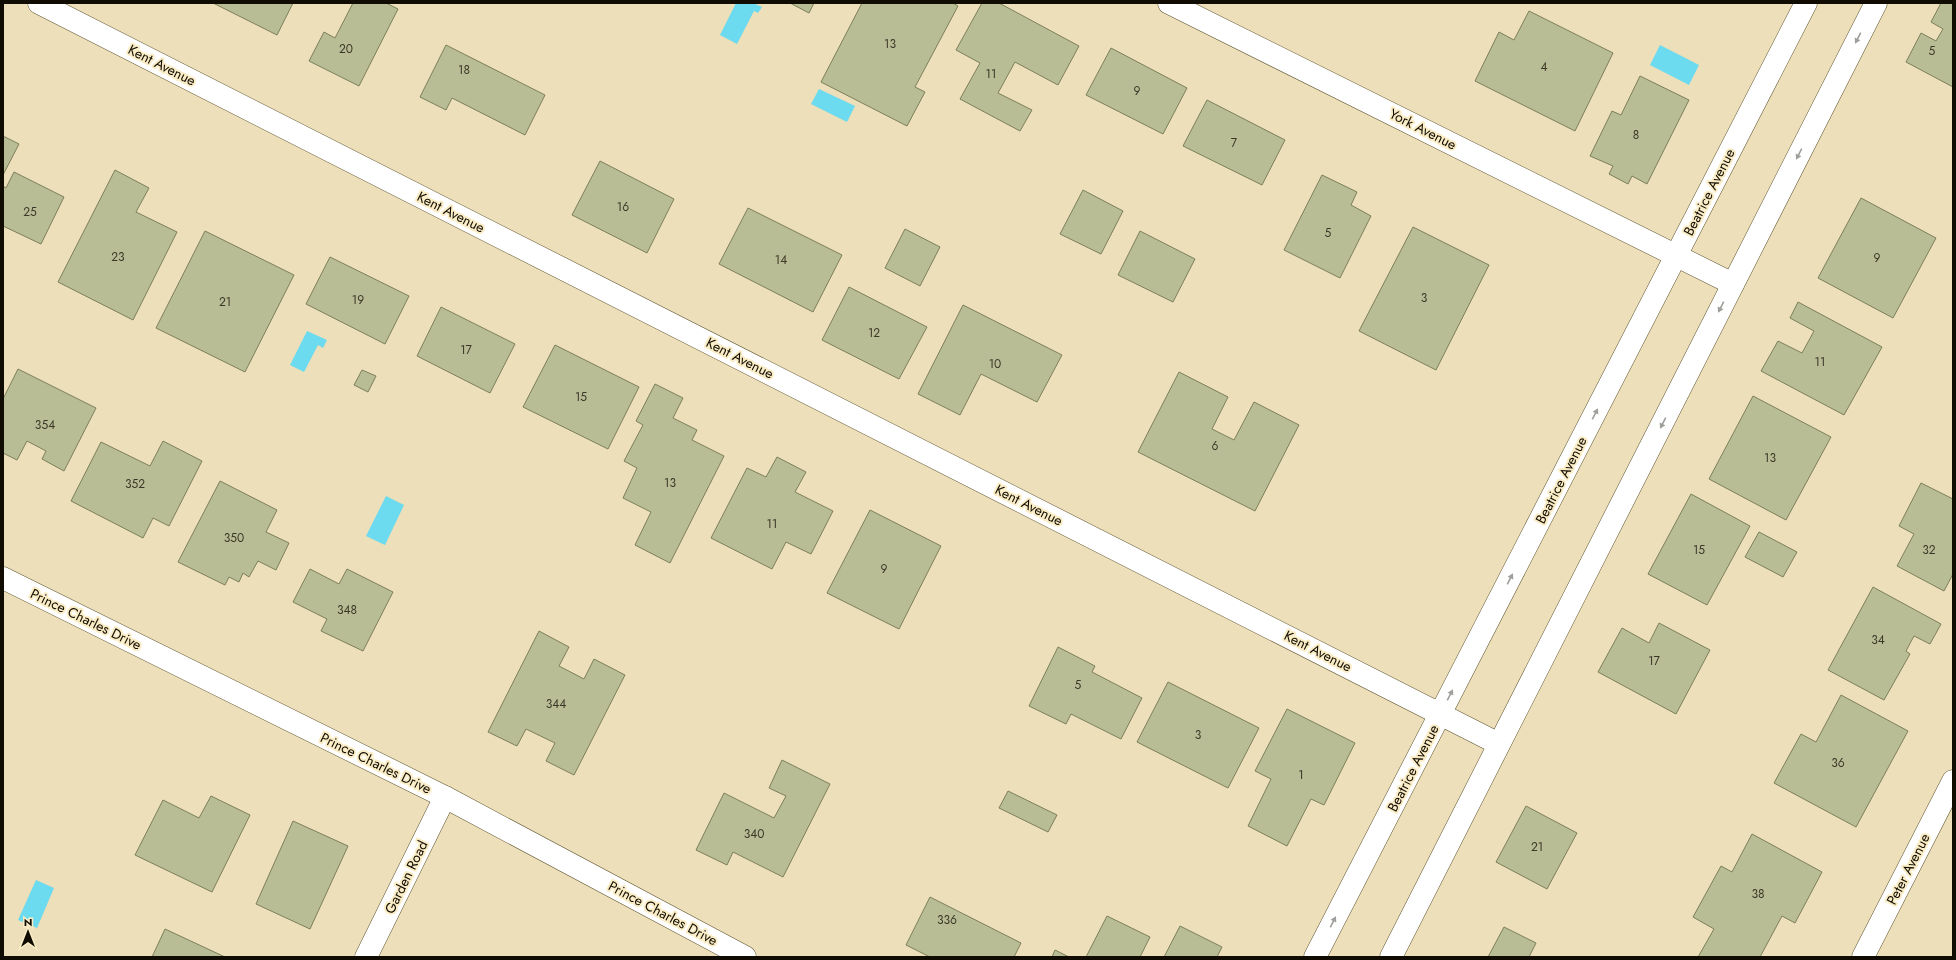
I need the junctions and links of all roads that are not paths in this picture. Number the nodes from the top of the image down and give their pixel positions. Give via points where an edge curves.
1 (39, 3) edge
2 (1170, 3) edge
3 (1806, 3) edge
4 (1876, 3) edge
5 (1676, 256) junction
6 (1733, 284) junction
7 (3, 578) edge
8 (1440, 714) junction
9 (1500, 744) junction
10 (1953, 781) edge
11 (445, 797) junction
12 (366, 957) edge
13 (745, 957) edge
14 (1316, 957) edge
15 (1391, 957) edge
16 (1863, 957) edge

1 - 8 main road, Kent Avenue
2 - 5 main road, York Avenue
3 - 5 main road, Beatrice Avenue
4 -> 6 main road
5 - 6 main road, York Avenue
8 -> 5 main road, Beatrice Avenue
6 -> 9 main road
7 - 11 main road, Prince Charles Drive
8 - 9 main road, Kent Avenue
14 -> 8 main road, Beatrice Avenue
9 - 15 main road
10 - 16 main road, Peter Avenue
11 - 12 main road, Garden Road
11 - 13 main road, Prince Charles Drive

